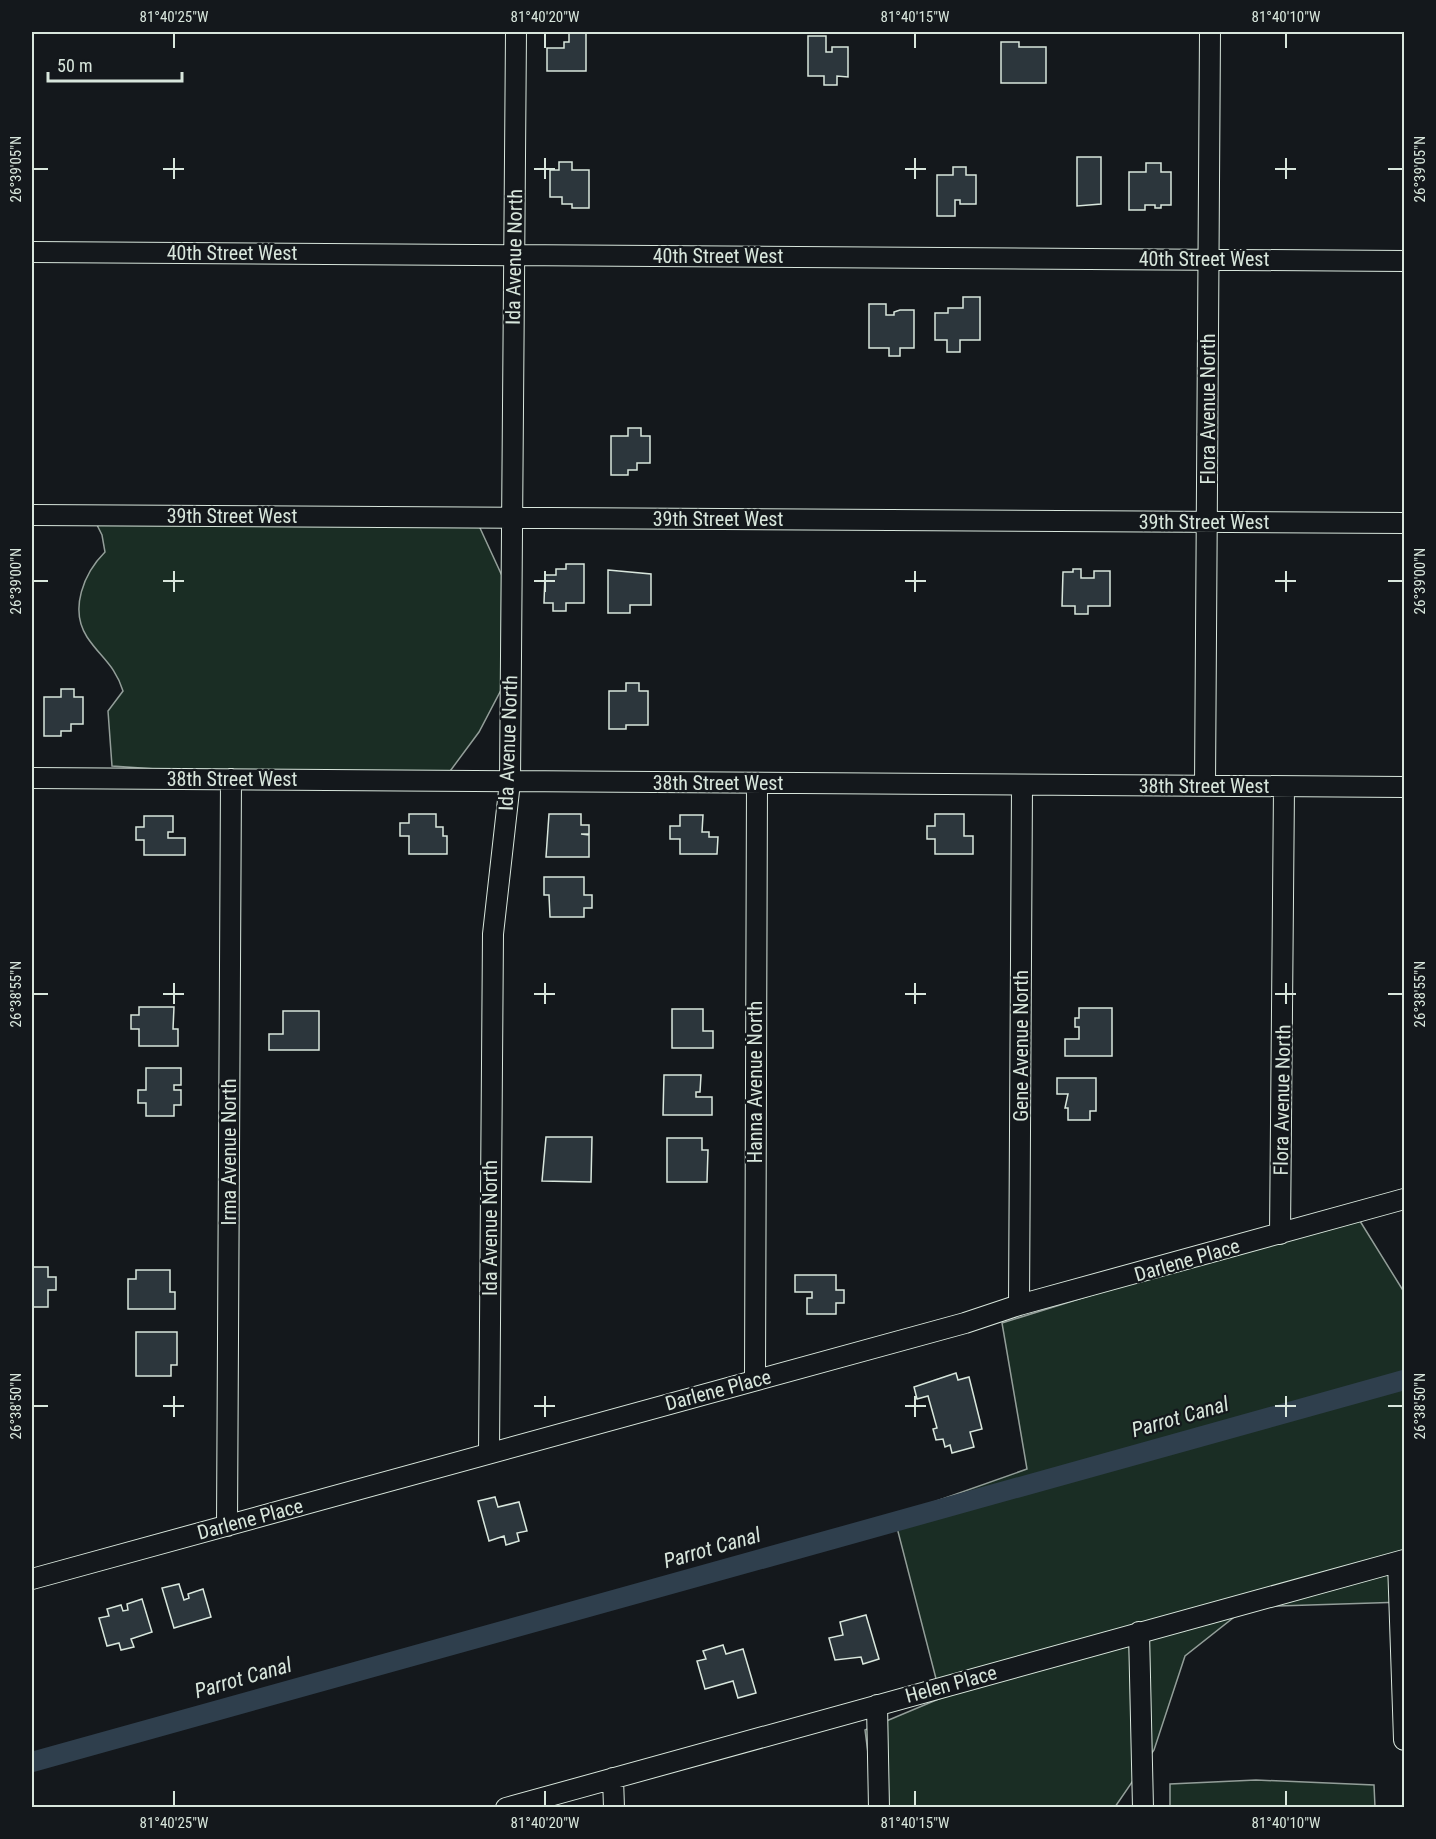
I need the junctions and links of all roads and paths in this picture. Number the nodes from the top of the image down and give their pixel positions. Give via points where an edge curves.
1 (516, 32) edge
2 (1210, 32) edge
3 (32, 252) edge
4 (514, 255) junction
5 (1208, 259) junction
6 (1404, 261) edge
7 (32, 515) edge
8 (512, 519) junction
9 (1207, 522) junction
10 (1404, 523) edge
11 (32, 778) edge
12 (231, 779) junction
13 (510, 782) junction
14 (757, 783) junction
15 (1022, 786) junction
16 (1205, 786) junction
17 (1284, 787) junction
18 (1404, 787) edge
19 (1404, 1199) edge
20 (1281, 1234) junction
21 (1019, 1305) junction
22 (755, 1380) junction
23 (489, 1453) junction
24 (227, 1526) junction
25 (1401, 1561) edge
26 (32, 1579) edge
27 (1139, 1632) junction
28 (877, 1705) junction
29 (1404, 1740) edge
30 (613, 1778) junction
31 (506, 1808) edge
32 (614, 1808) edge
33 (879, 1808) edge
34 (1143, 1808) edge

1 - 4 street, Ida Avenue North
2 - 5 street, Flora Avenue North
3 - 4 street, 40th Street West
4 - 5 street, 40th Street West
4 - 8 street, Ida Avenue North
5 - 6 street, 40th Street West
5 - 9 street, Flora Avenue North
7 - 8 street, 39th Street West
8 - 9 street, 39th Street West
8 - 13 street, Ida Avenue North
9 - 10 street, 39th Street West
9 - 16 street, Flora Avenue North
11 - 12 street, 38th Street West
12 - 13 street, 38th Street West
12 - 24 street, Irma Avenue North
13 - 14 street, 38th Street West
13 - 23 street, Ida Avenue North via 493,934
14 - 15 street, 38th Street West
14 - 22 street, Hanna Avenue North
15 - 16 street, 38th Street West
15 - 21 street, Gene Avenue North
16 - 17 street, 38th Street West
17 - 18 street, 38th Street West
17 - 20 street, Flora Avenue North
19 - 20 street, Darlene Place
20 - 21 street, Darlene Place
21 - 22 street, Darlene Place
22 - 23 street, Darlene Place
23 - 24 street, Darlene Place
24 - 26 street, Darlene Place
25 - 27 street, Helen Place
25 - 29 street
27 - 28 street, Helen Place
27 - 34 street
28 - 30 street, Helen Place
28 - 33 street
30 - 31 street, Helen Place
30 - 32 street

